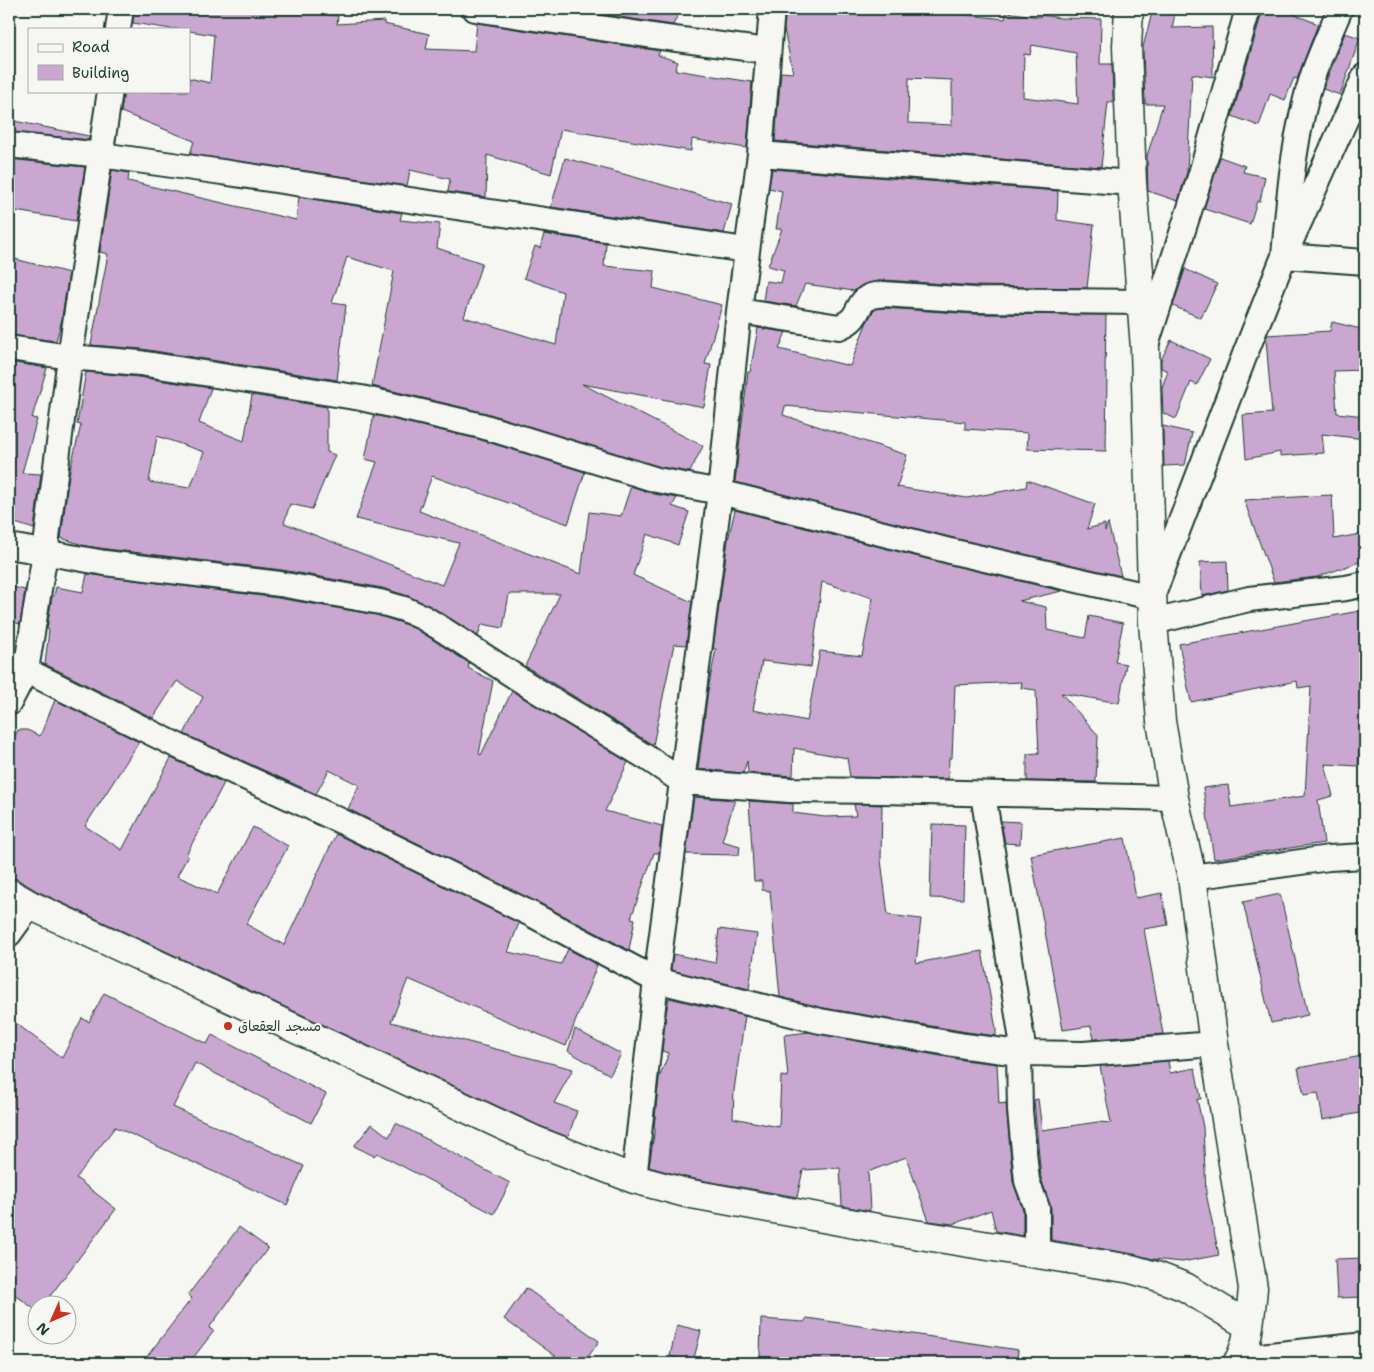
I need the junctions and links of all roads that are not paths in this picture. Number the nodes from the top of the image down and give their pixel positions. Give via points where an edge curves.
1 (121, 9) edge
2 (475, 9) edge
3 (772, 9) edge
4 (1129, 9) edge
5 (1248, 9) edge
6 (1340, 9) edge
7 (118, 28) edge
8 (768, 50) junction
9 (1365, 76) edge
10 (110, 92) edge
11 (9, 145) edge
12 (760, 154) junction
13 (101, 155) junction
14 (1132, 183) junction
15 (746, 250) junction
16 (1284, 256) junction
17 (1365, 262) edge
18 (1141, 302) junction
19 (739, 310) junction
20 (9, 348) edge
21 (1144, 348) junction
22 (70, 357) junction
23 (720, 492) junction
24 (9, 546) edge
25 (45, 553) junction
26 (1365, 584) edge
27 (1152, 610) junction
28 (17, 666) edge
29 (9, 703) edge
30 (683, 782) junction
31 (983, 794) junction
32 (1174, 798) junction
33 (1365, 856) edge
34 (1192, 877) junction
35 (19, 899) edge
36 (9, 934) edge
37 (656, 980) junction
38 (1214, 1044) junction
39 (1022, 1053) junction
40 (634, 1179) junction
41 (1037, 1254) junction
42 (1249, 1326) junction
43 (1365, 1345) edge
44 (1238, 1361) edge

1 - 7 street
2 - 8 street
3 - 8 street
4 - 14 street via 1127,46
5 - 21 street via 1200,177
6 - 16 street via 1314,73 1303,113 1290,180
8 - 12 street
9 - 16 street
10 - 13 street
11 - 13 street
12 - 14 street
12 - 15 street
13 - 15 street
13 - 22 street
14 - 18 street
15 - 19 street
16 - 17 street
16 - 27 street via 1243,358
18 - 19 street via 974,300 883,294 866,299 854,317 839,327
18 - 21 street
19 - 23 street
20 - 22 street
21 - 27 street
22 - 23 street via 140,363 360,398 482,426 657,480
22 - 25 street
23 - 27 street via 950,552
23 - 30 street
24 - 25 street
25 - 28 street
25 - 30 street via 280,584 404,609 445,631
26 - 27 street
27 - 32 street via 1161,721
28 - 29 street
28 - 37 street via 525,911
30 - 31 street via 790,790
30 - 37 street
31 - 32 street
31 - 39 street
32 - 34 street
33 - 34 street
34 - 38 street
35 - 36 street
35 - 40 street via 534,1140
37 - 39 street via 820,1021
37 - 40 street
38 - 39 street via 1083,1054
38 - 42 street via 1253,1288
39 - 41 street via 1020,1111 1028,1181 1037,1208
40 - 41 street via 686,1193
41 - 42 street via 1159,1276 1185,1286
42 - 44 street
43 - 44 street

